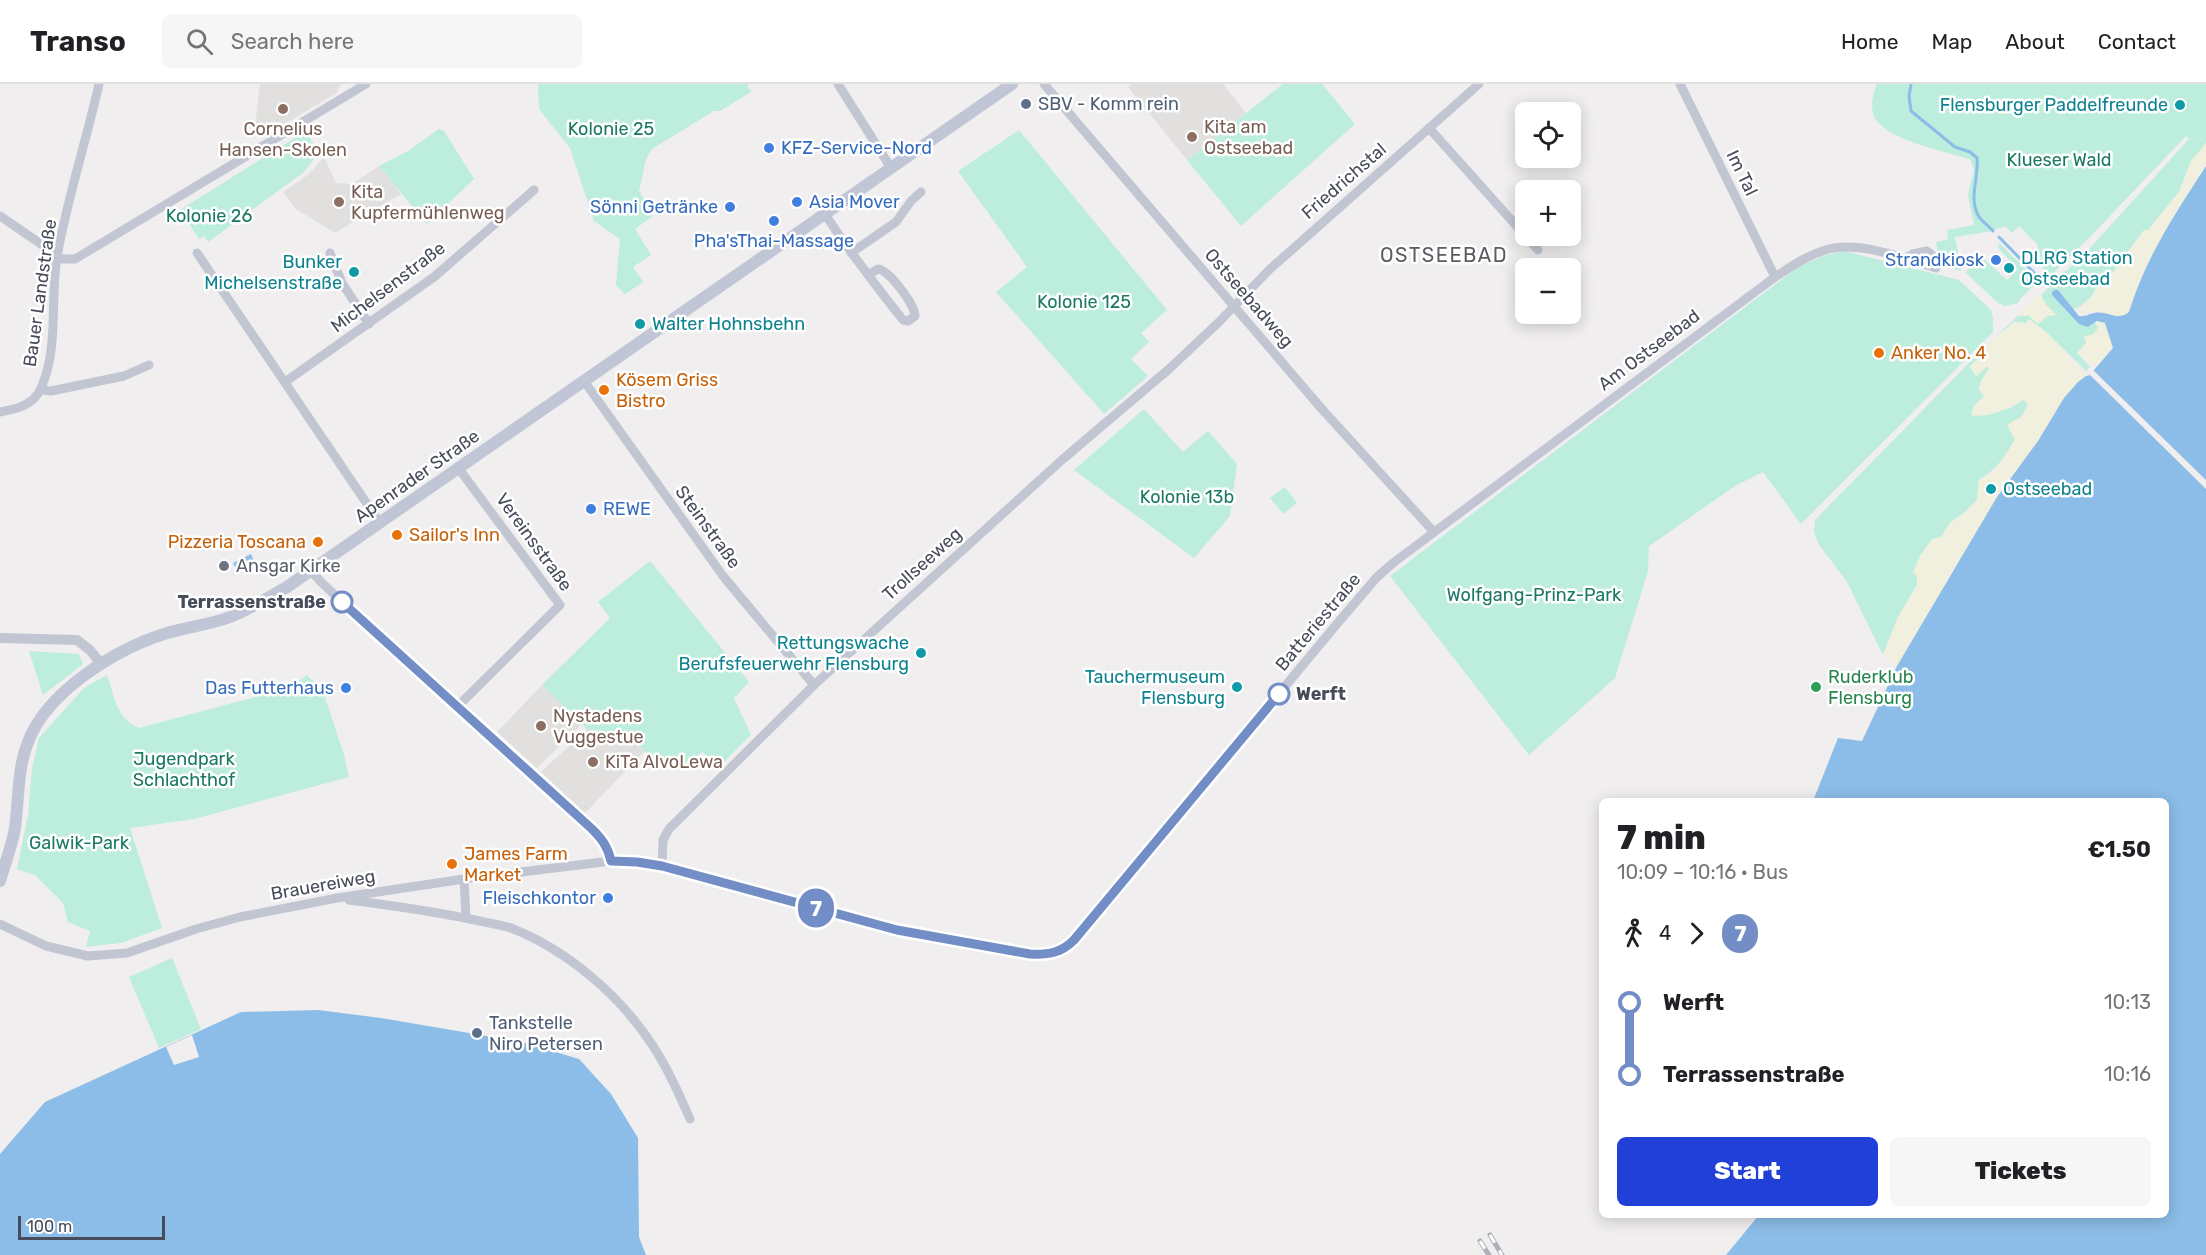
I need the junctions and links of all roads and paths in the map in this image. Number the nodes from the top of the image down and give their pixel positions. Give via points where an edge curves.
1 (99, 84) edge
2 (838, 84) edge
3 (1012, 84) edge
4 (1044, 84) edge
5 (1479, 84) edge
6 (1680, 84) edge
7 (362, 85) edge
8 (1429, 128) junction
9 (891, 168) junction
10 (534, 190) dead end
11 (921, 192) dead end
12 (825, 214) junction
13 (0, 216) edge
14 (1538, 250) dead end
15 (330, 252) dead end
16 (197, 253) dead end
17 (850, 253) junction
18 (57, 259) junction
19 (1904, 259) dead end
20 (868, 275) junction
21 (1775, 277) junction
22 (1233, 305) junction
23 (369, 324) junction
24 (149, 365) dead end
25 (584, 381) junction
26 (285, 382) junction
27 (41, 390) junction
28 (0, 412) edge
29 (459, 469) junction
30 (380, 523) junction
31 (1433, 531) junction
32 (311, 571) junction
33 (0, 638) edge
34 (101, 664) junction
35 (814, 685) junction
36 (456, 708) junction
37 (611, 861) junction
38 (662, 866) junction
39 (464, 879) junction
40 (0, 881) edge
41 (337, 898) junction
42 (466, 918) junction
43 (0, 924) edge
44 (690, 1119) dead end

1 - 18 street, Bauer Landstraße
2 - 9 street
3 - 9 main road, Apenrader Straße
4 - 22 street, Ostseebadweg
5 - 8 street, Friedrichstal
6 - 21 street, Im Tal
7 - 18 street via 75,259
8 - 14 street
8 - 22 street, Friedrichstal
9 - 12 main road, Apenrader Straße
10 - 23 street, Michelsenstraße via 434,277
11 - 17 street via 896,222
12 - 17 street
12 - 25 main road, Apenrader Straße
13 - 18 street
15 - 23 street via 342,283
16 - 26 street
17 - 20 street
18 - 27 street, Bauer Landstraße via 49,359
19 - 21 street, Am Ostseebad via 1862,248 1829,249 1807,257
20 - 20 street via 903,320 915,316 914,307 888,273 878,269
21 - 31 street, Am Ostseebad
22 - 31 street, Ostseebadweg
22 - 35 street, Trollseeweg via 1169,369 1055,466
23 - 26 street, Michelsenstraße
24 - 27 street via 124,376 51,392
25 - 29 main road, Apenrader Straße
25 - 35 street, Steinstraße via 739,597
26 - 30 street
27 - 28 street, Bauer Landstraße via 25,405
29 - 30 main road, Apenrader Straße
29 - 36 street, Vereinsstraße via 560,605
30 - 32 main road, Apenrader Straße
31 - 38 street, Batteriestraße via 1377,577 1074,940 1056,953 1030,954 897,930
32 - 34 main road, Apenrader Straße via 230,616 163,634
32 - 36 street
33 - 34 street via 77,640
34 - 40 main road, Apenrader Straße via 51,704 29,738 22,758 15,829
35 - 38 street, Trollseeweg via 669,828 663,840
36 - 37 street via 592,829 609,850
37 - 38 street, Brauereiweg
37 - 39 street, Brauereiweg
39 - 41 street, Brauereiweg
39 - 42 street
41 - 42 street
41 - 43 street, Brauereiweg via 196,928 127,953 88,956 46,946
42 - 44 street via 508,927 586,972 653,1046

